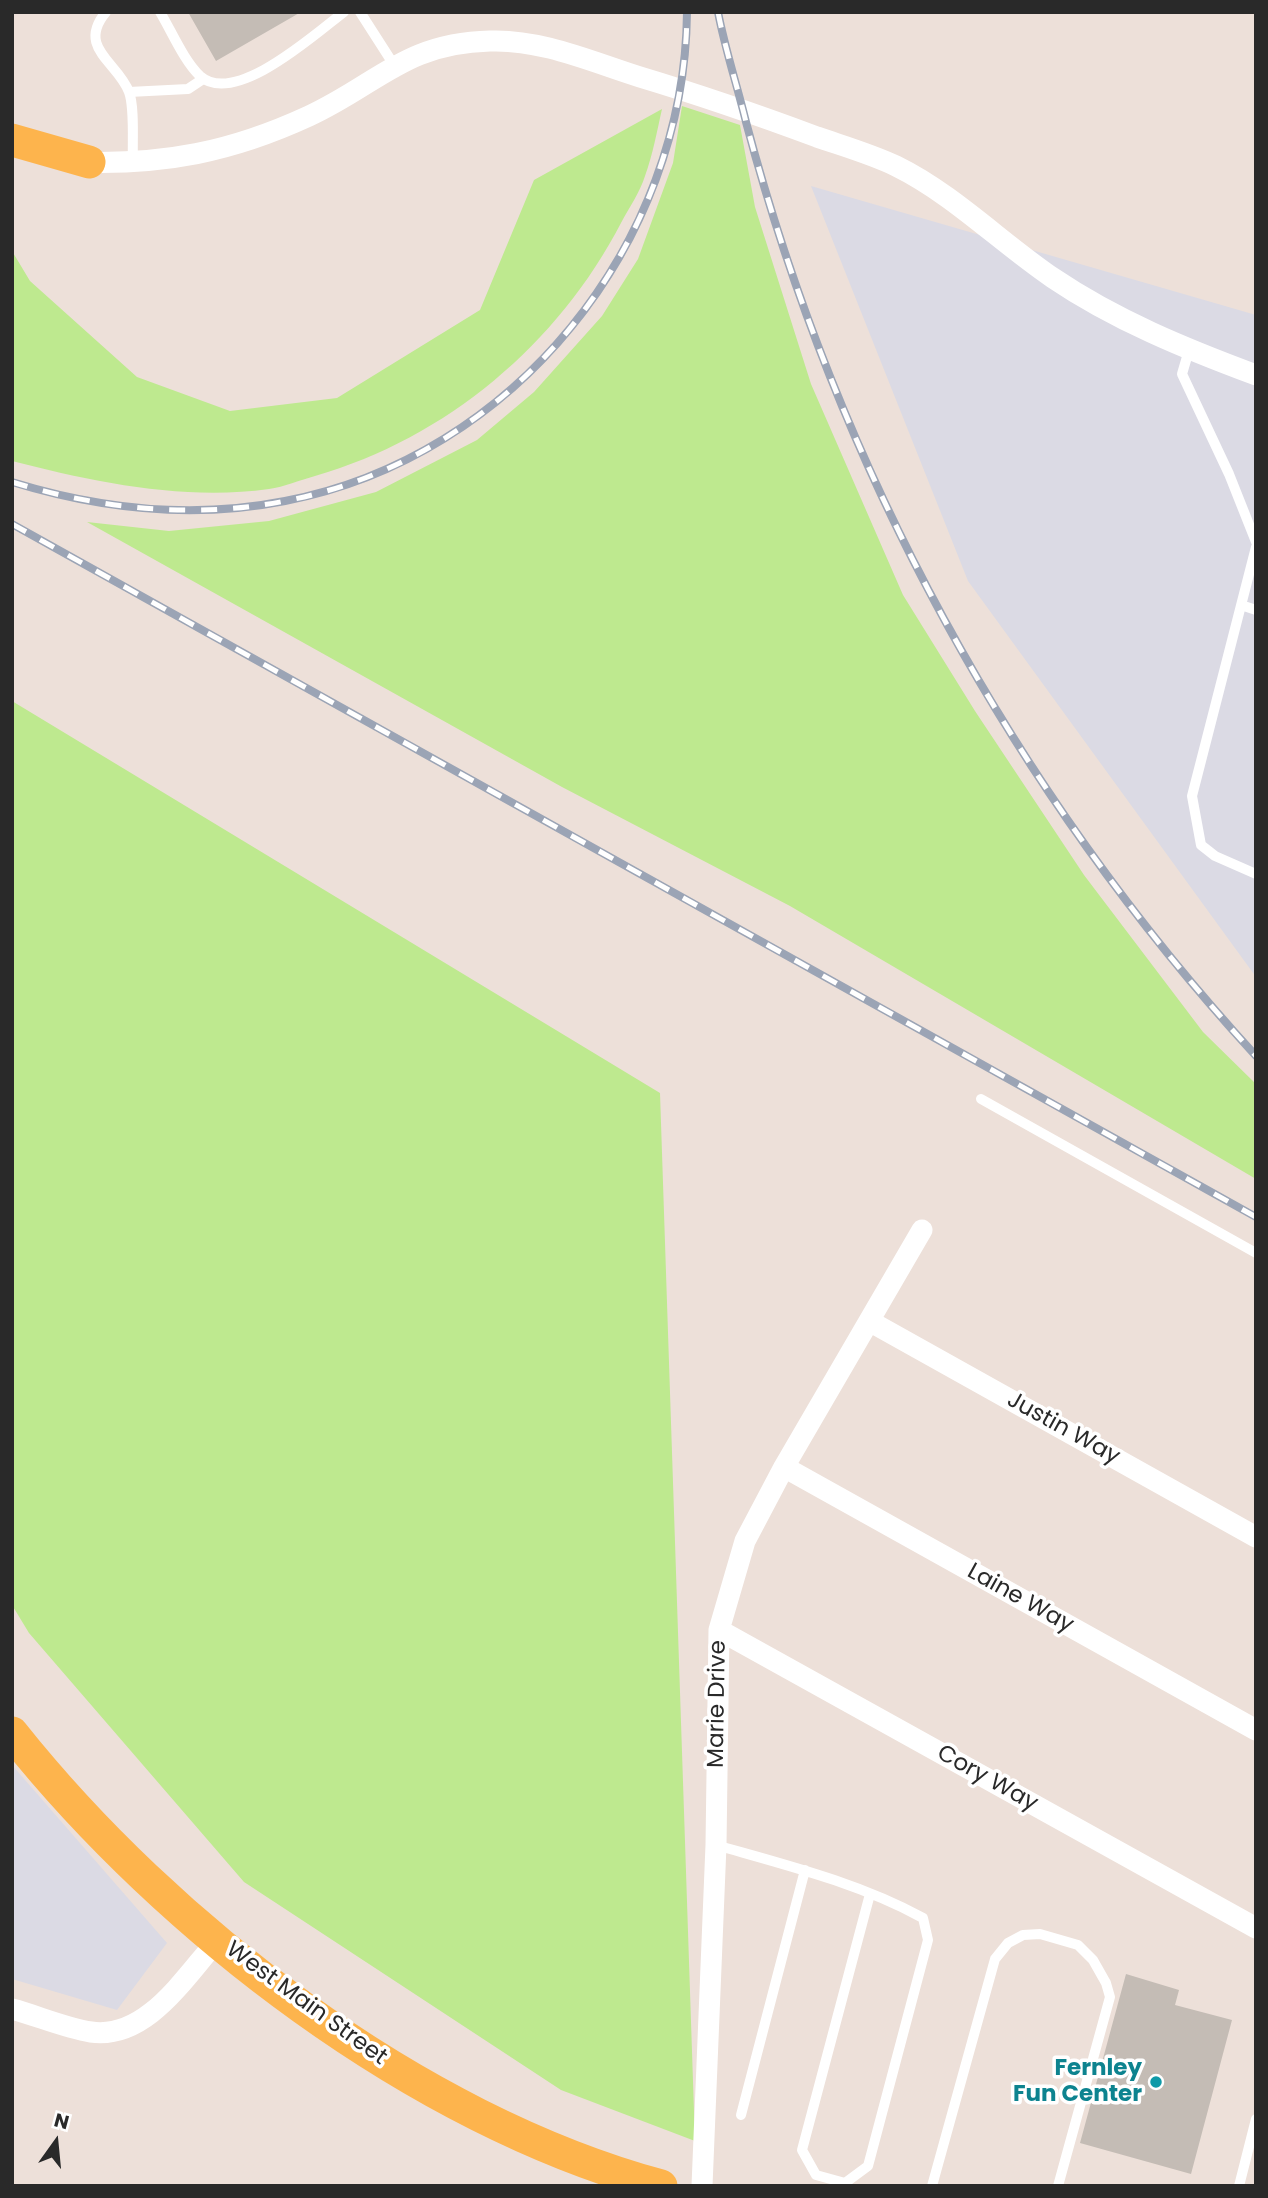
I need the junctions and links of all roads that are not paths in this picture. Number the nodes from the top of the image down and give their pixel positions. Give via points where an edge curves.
1 (106, 12) edge
2 (160, 12) edge
3 (344, 12) edge
4 (360, 12) edge
5 (394, 65) junction
6 (203, 79) junction
7 (129, 92) junction
8 (12, 140) edge
9 (12, 156) edge
10 (89, 162) junction
11 (133, 163) junction
12 (1189, 350) junction
13 (1256, 375) edge
14 (1256, 545) edge
15 (1241, 605) junction
16 (1256, 610) edge
17 (1256, 874) edge
18 (981, 1099) dead end
19 (922, 1230) dead end
20 (1256, 1253) edge
21 (870, 1322) junction
22 (784, 1467) junction
23 (1256, 1536) edge
24 (719, 1630) junction
25 (1256, 1731) edge
26 (12, 1733) edge
27 (716, 1845) junction
28 (805, 1870) junction
29 (870, 1894) junction
30 (1256, 1928) edge
31 (218, 1940) junction
32 (12, 2009) edge
33 (741, 2115) dead end
34 (1256, 2119) edge
35 (661, 2186) edge
36 (702, 2186) edge
37 (932, 2186) edge
38 (1058, 2186) edge
39 (1239, 2186) edge

1 - 7 lane via 95,31 96,40
2 - 6 lane
3 - 6 lane via 254,75 229,86
4 - 5 lane
5 - 11 street via 311,115 239,145
5 - 12 street via 444,46 519,42 743,110 895,166 952,201 1053,278
6 - 7 lane via 188,89
7 - 11 lane
8 - 10 main road
9 - 10 street
10 - 11 street
12 - 13 street
12 - 14 lane via 1182,374
14 - 15 lane
15 - 16 lane
15 - 17 lane via 1192,796 1201,845
18 - 20 lane
19 - 21 street, Marie Drive
21 - 22 street, Marie Drive
21 - 23 street, Justin Way
22 - 24 street, Marie Drive via 745,1541
22 - 25 street, Laine Way
24 - 27 street, Marie Drive
24 - 30 street, Cory Way
26 - 31 main road, West Main Street via 79,1811
27 - 28 lane
27 - 36 street, Marie Drive
28 - 29 lane
28 - 33 lane
29 - 29 lane via 923,1918 928,1940 868,2166 845,2183 816,2175 802,2150
31 - 32 street via 152,2013 125,2029 92,2032
31 - 35 main road, West Main Street via 377,2058 458,2104 571,2156
34 - 39 lane
37 - 38 lane via 995,1959 1008,1942 1040,1934 1078,1945 1093,1960 1110,1997

